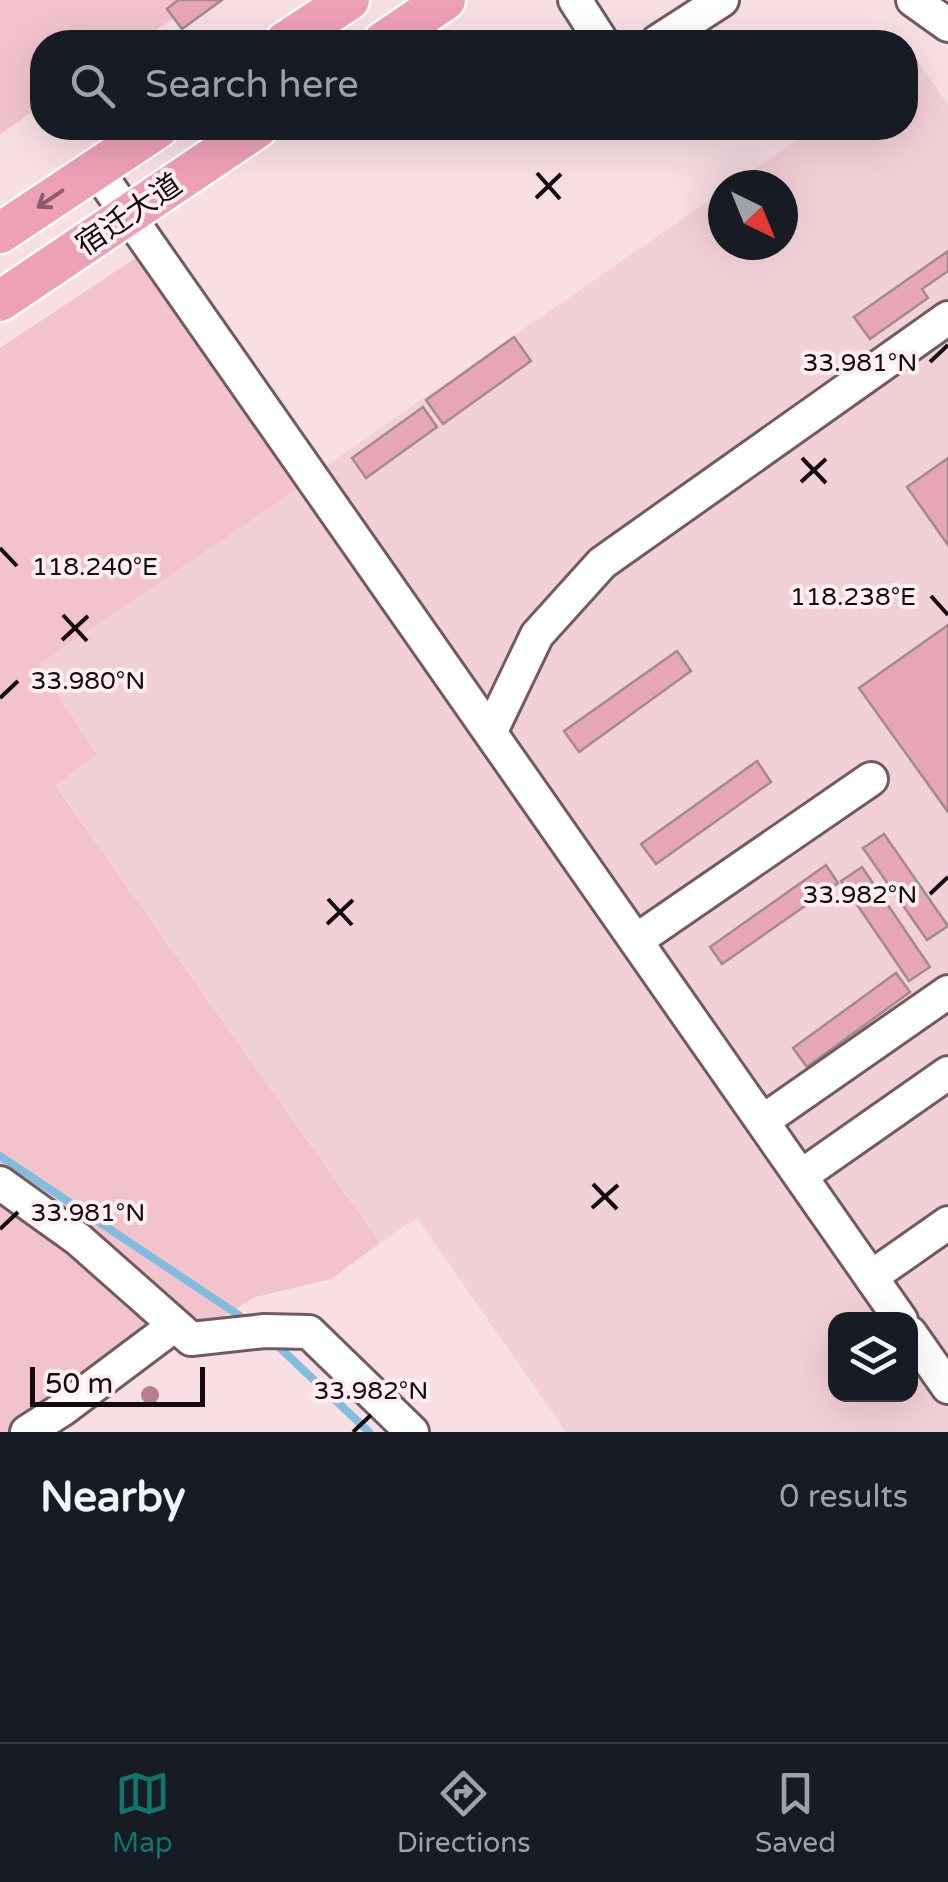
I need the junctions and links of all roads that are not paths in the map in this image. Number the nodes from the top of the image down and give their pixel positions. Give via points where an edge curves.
1 (349, 0) edge
2 (445, 0) edge
3 (575, 0) edge
4 (722, 0) edge
5 (913, 0) edge
6 (948, 25) edge
7 (303, 30) edge
8 (401, 30) edge
9 (594, 30) edge
10 (676, 30) edge
11 (139, 140) edge
12 (239, 140) edge
13 (96, 168) junction
14 (128, 215) junction
15 (0, 233) edge
16 (0, 301) edge
17 (948, 318) edge
18 (490, 731) junction
19 (871, 779) dead end
20 (637, 940) junction
21 (948, 992) edge
22 (948, 1073) edge
23 (762, 1121) junction
24 (801, 1176) junction
25 (0, 1184) edge
26 (948, 1222) edge
27 (871, 1276) junction
28 (896, 1312) edge
29 (175, 1325) junction
30 (918, 1344) edge
31 (948, 1387) edge
32 (27, 1432) edge
33 (412, 1432) edge

1 - 7 main road
2 - 8 main road
3 - 9 lane
4 - 10 lane
5 - 6 lane
11 - 13 main road, 宿迁大道
12 - 14 main road, 宿迁大道
13 - 14 lane
13 -> 15 main road, 宿迁大道
14 - 16 main road, 宿迁大道
14 - 18 lane
17 - 18 lane via 602,563 536,635
18 - 20 lane
19 - 20 lane
20 - 23 lane
21 - 23 lane
22 - 24 lane
23 - 24 lane
24 - 27 lane
25 - 29 lane via 78,1239
26 - 27 lane
27 - 28 lane
29 - 32 lane
29 - 33 lane via 190,1338 309,1332
30 - 31 lane

